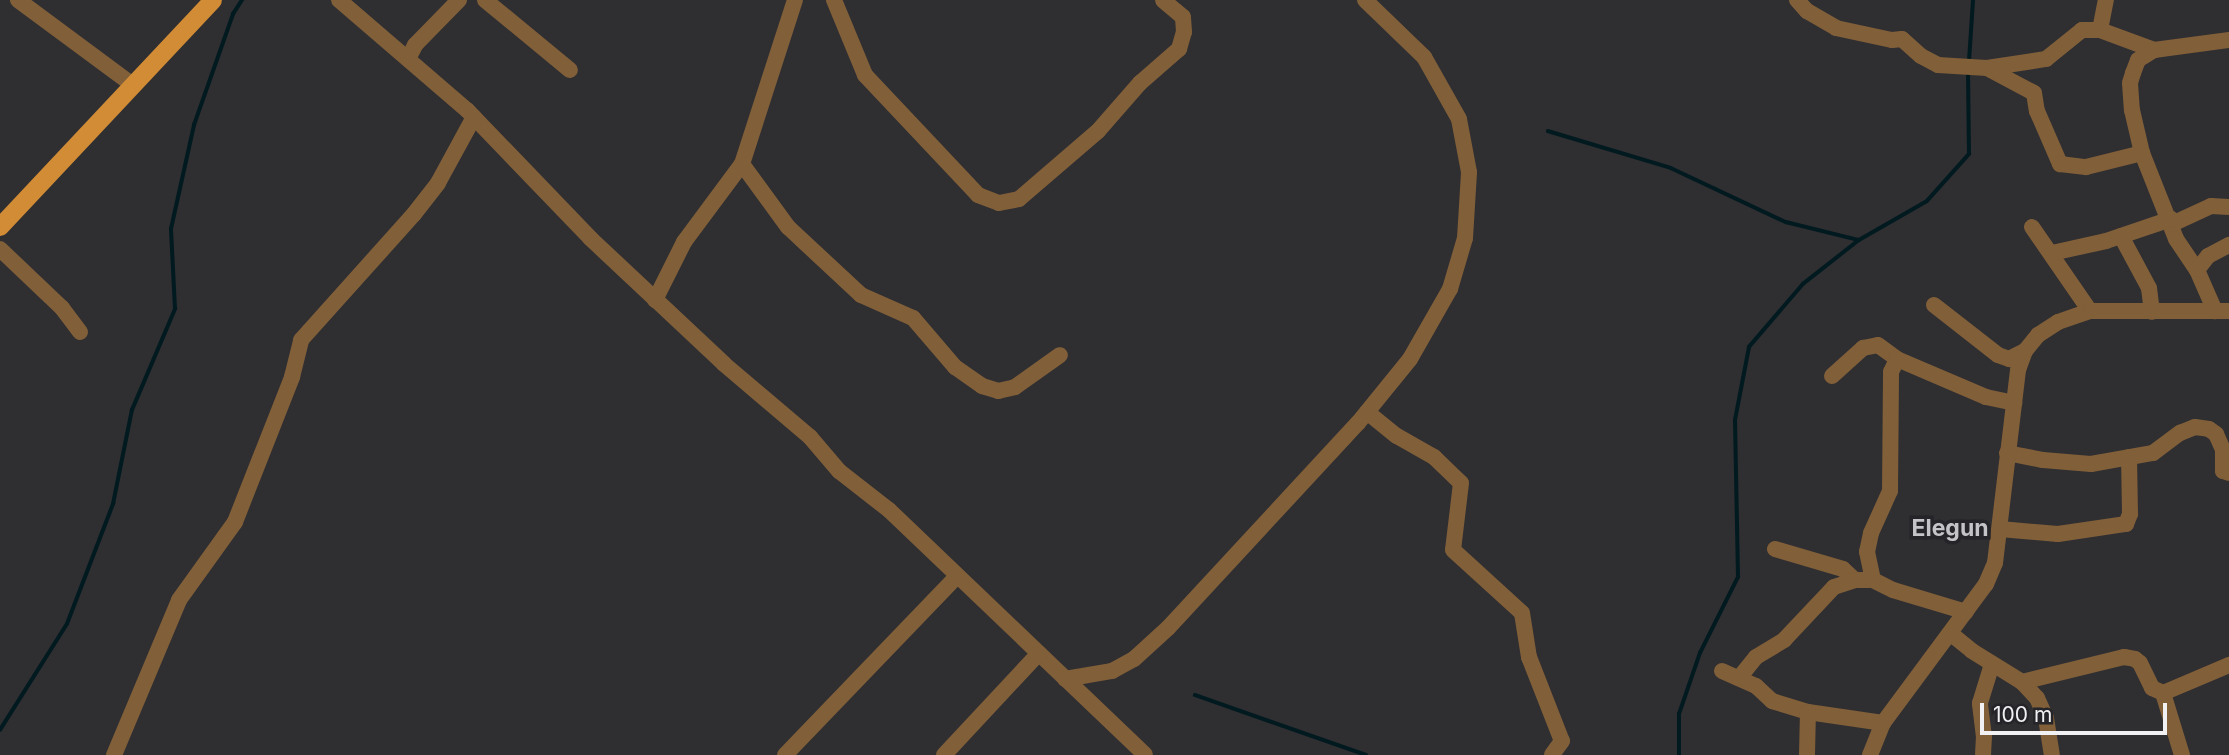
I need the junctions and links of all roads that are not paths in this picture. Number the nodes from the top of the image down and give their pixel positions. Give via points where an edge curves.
1 (18, 0) edge
2 (213, 0) edge
3 (340, 0) edge
4 (459, 0) edge
5 (485, 0) edge
6 (795, 0) edge
7 (834, 0) edge
8 (1163, 0) edge
9 (1365, 0) edge
10 (1797, 0) edge
11 (2106, 0) edge
12 (2100, 30) junction
13 (2229, 40) edge
14 (2154, 50) junction
15 (412, 52) junction
16 (1987, 68) junction
17 (570, 70) dead end
18 (133, 85) junction
19 (474, 117) junction
20 (2143, 153) junction
21 (742, 164) junction
22 (2229, 207) edge
23 (2171, 222) junction
24 (0, 227) edge
25 (2032, 227) dead end
26 (2121, 236) junction
27 (2229, 245) edge
28 (0, 249) edge
29 (2052, 253) junction
30 (2197, 270) junction
31 (655, 300) junction
32 (1934, 305) dead end
33 (2090, 311) junction
34 (2222, 311) edge
35 (2152, 312) junction
36 (80, 332) dead end
37 (2025, 351) junction
38 (1060, 355) dead end
39 (1898, 359) junction
40 (1832, 376) dead end
41 (2014, 403) junction
42 (1367, 412) junction
43 (2007, 453) junction
44 (2129, 457) junction
45 (2229, 472) edge
46 (2000, 529) junction
47 (1775, 549) dead end
48 (957, 576) junction
49 (1855, 580) junction
50 (1873, 580) junction
51 (1966, 612) junction
52 (1950, 632) junction
53 (1039, 653) junction
54 (1992, 664) junction
55 (2229, 665) edge
56 (1721, 671) dead end
57 (1739, 678) junction
58 (1065, 679) junction
59 (2022, 682) junction
60 (2163, 693) junction
61 (1808, 712) junction
62 (1883, 723) junction
63 (114, 755) edge
64 (785, 755) edge
65 (944, 755) edge
66 (1145, 755) edge
67 (1552, 755) edge
68 (1807, 755) edge
69 (1870, 755) edge
70 (1983, 755) edge
71 (2052, 755) edge
72 (2182, 755) edge

1 - 18 street
2 - 18 main road
3 - 15 street via 393,46
4 - 15 street
5 - 17 street
6 - 21 street
7 - 8 street via 865,75 978,195 999,203 1019,199 1098,131 1140,83 1179,49 1183,17
9 - 42 street via 1424,57 1443,86 1459,119 1469,172 1465,238 1450,289 1409,359
10 - 16 street via 1836,28 1902,39 1938,65
11 - 12 street
12 - 14 street
12 - 16 street via 2082,30 2046,59
13 - 14 street
14 - 20 street via 2138,61 2130,83
15 - 19 street
16 - 20 street via 2034,93 2060,164 2086,167
18 - 24 main road
19 - 31 street
19 - 63 street via 438,183 414,214 301,340 292,377 236,522 178,600
20 - 23 street
21 - 31 street via 684,242
21 - 38 street via 788,227 860,295 913,318 955,367 982,386 998,390 1015,387
22 - 23 street via 2211,206
23 - 26 street
23 - 30 street via 2176,239
25 - 29 street
26 - 29 street
26 - 35 street via 2149,288
27 - 30 street
28 - 36 street via 62,308
29 - 33 street
30 - 34 street
31 - 48 street
32 - 37 street via 1998,355 2009,359
33 - 35 street
33 - 37 street via 2058,322
34 - 35 street
37 - 41 street
39 - 40 street via 1878,345 1863,348
39 - 41 street via 1986,397
39 - 50 street via 1891,372 1890,491 1867,552
41 - 43 street
42 - 58 street via 1134,659 1095,676
42 - 67 street via 1434,457 1461,484 1453,550 1522,613 1529,657 1562,741
43 - 44 street via 2091,464
43 - 46 street
44 - 45 street via 2153,453 2195,427 2209,429 2223,450 2223,471
44 - 46 street via 2130,514 2126,524 2058,534
46 - 51 street via 1995,563
47 - 49 street via 1843,569
48 - 53 street
48 - 64 street
49 - 50 street
49 - 57 street via 1834,587 1784,640 1756,656
50 - 51 street
51 - 52 street
52 - 54 street
52 - 62 street
53 - 58 street
53 - 65 street
54 - 59 street
54 - 70 street via 1979,703
55 - 60 street
56 - 57 street
57 - 61 street via 1772,701
58 - 66 street
59 - 60 street via 2124,657 2140,663 2152,688
59 - 71 street via 2037,698 2046,718
60 - 72 street
61 - 62 street
61 - 68 street
62 - 69 street

